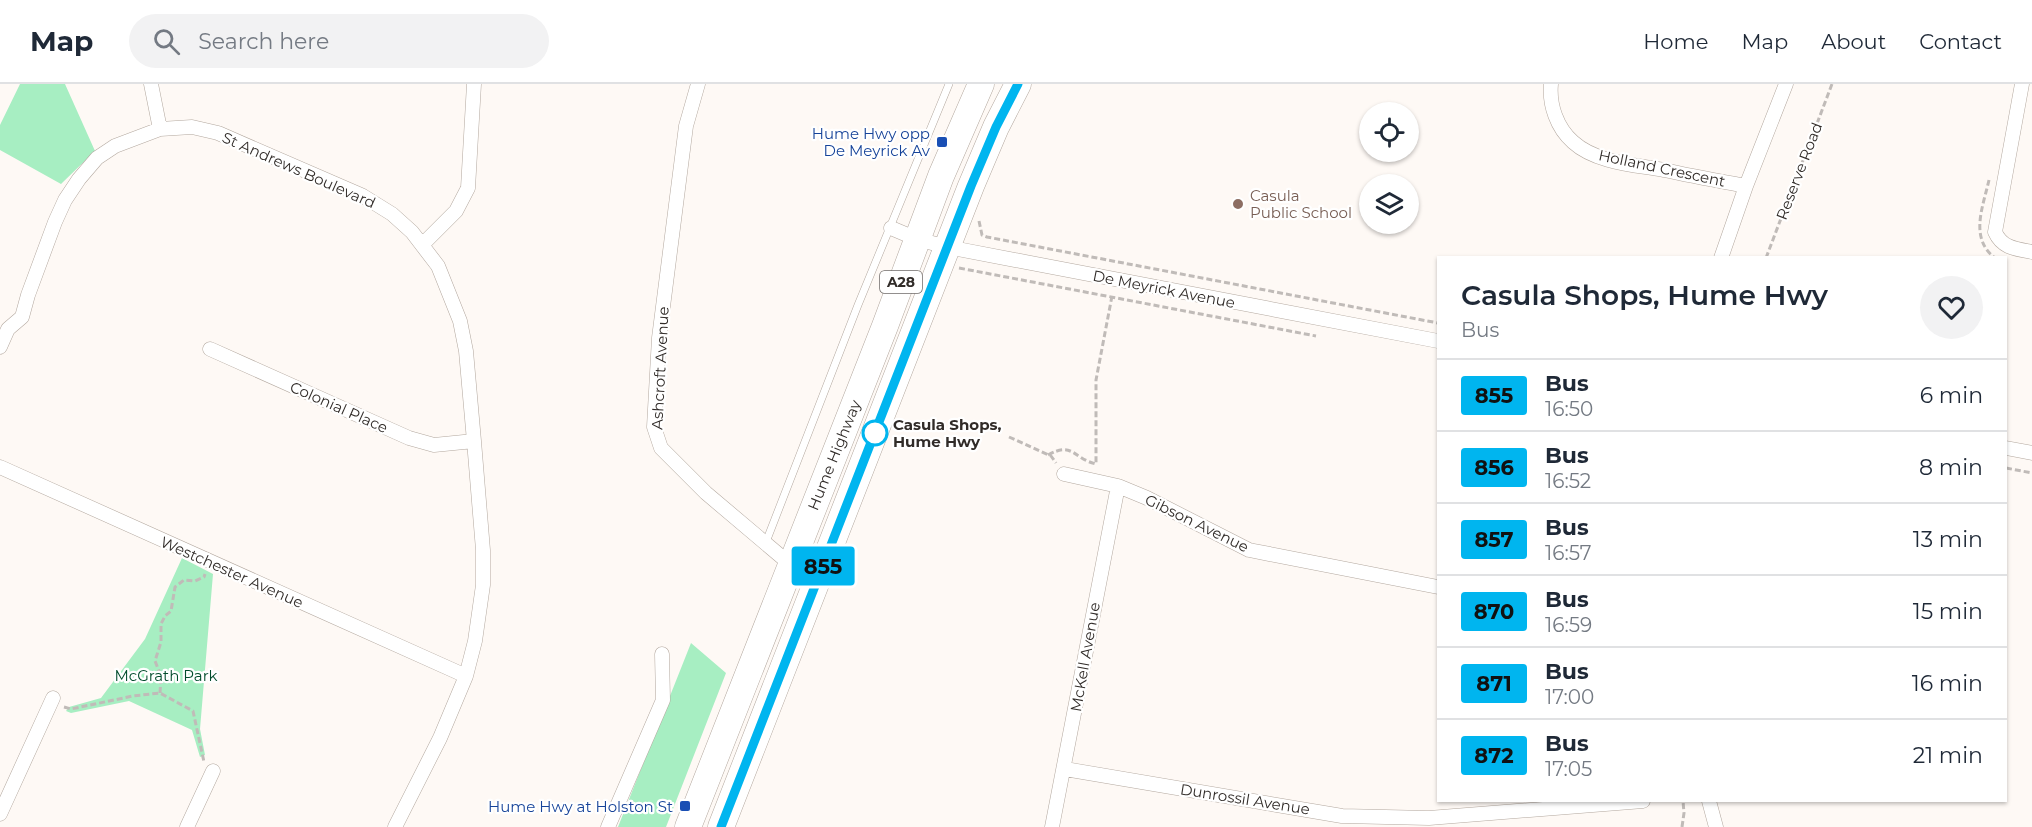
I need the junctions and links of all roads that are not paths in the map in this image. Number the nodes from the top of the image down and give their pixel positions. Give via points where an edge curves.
1 (151, 84) edge
2 (474, 84) edge
3 (698, 84) edge
4 (949, 84) edge
5 (981, 84) edge
6 (1018, 84) edge
7 (1551, 84) edge
8 (1786, 84) edge
9 (2022, 84) edge
10 (160, 129) junction
11 (1746, 186) junction
12 (891, 228) junction
13 (917, 238) junction
14 (422, 244) junction
15 (2032, 252) edge
16 (1722, 256) edge
17 (954, 257) junction
18 (1437, 341) edge
19 (0, 347) edge
20 (210, 349) dead end
21 (474, 441) junction
22 (2007, 448) edge
23 (2032, 453) edge
24 (0, 466) edge
25 (1064, 474) road end
26 (1118, 486) junction
27 (766, 542) junction
28 (790, 564) junction
29 (820, 575) junction
30 (1437, 587) edge
31 (662, 654) dead end
32 (466, 676) junction
33 (52, 699) road end
34 (1065, 769) junction
35 (211, 775) road end
36 (1629, 802) edge
37 (1709, 802) edge
38 (0, 814) edge
39 (397, 824) edge
40 (187, 827) edge
41 (412, 827) edge
42 (608, 827) edge
43 (688, 827) edge
44 (721, 827) edge
45 (1052, 827) edge
46 (1716, 827) edge

1 - 10 street
2 - 14 street via 468,188 456,212
3 - 27 street, Ashcroft Avenue via 686,126 659,338 654,427 661,448 706,493
4 - 12 lane
5 - 13 highway, Hume Highway / A28
6 - 17 highway, Hume Highway / A28 via 996,127
7 - 11 street, Holland Crescent via 1552,104 1564,132 1574,144 1591,153
8 - 11 street
9 - 15 street via 1995,232 2001,243 2010,248
10 - 14 street, St Andrews Boulevard via 192,127 218,133 363,196 392,214
10 - 19 street, St Andrews Boulevard via 115,146 97,158 79,179 55,222 22,317 8,329
11 - 16 street
12 - 13 street, De Meyrick Avenue
12 - 27 lane
13 - 17 street, De Meyrick Avenue
13 - 28 highway, Hume Highway / A28
14 - 21 street, St Andrews Boulevard via 438,266 460,321
17 - 18 street, De Meyrick Avenue
17 - 29 highway, Hume Highway / A28
20 - 21 street, Colonial Place via 409,438 434,445
21 - 32 street, St Andrews Boulevard via 483,585
22 - 23 street
24 - 32 street, Westchester Avenue
25 - 26 street, Gibson Avenue
26 - 30 street, Gibson Avenue via 1249,550
26 - 34 street, McKell Avenue
27 - 28 street, Ashcroft Avenue
28 - 29 street, Ashcroft Avenue
28 - 43 highway, Hume Highway / A28
29 - 44 highway, Hume Highway / A28
31 - 42 street via 663,700
32 - 39 street, St Andrews Boulevard
33 - 38 street
34 - 36 street, Dunrossil Avenue via 1342,816 1429,818
34 - 45 street, McKell Avenue
35 - 40 street
37 - 46 street
39 - 41 street

